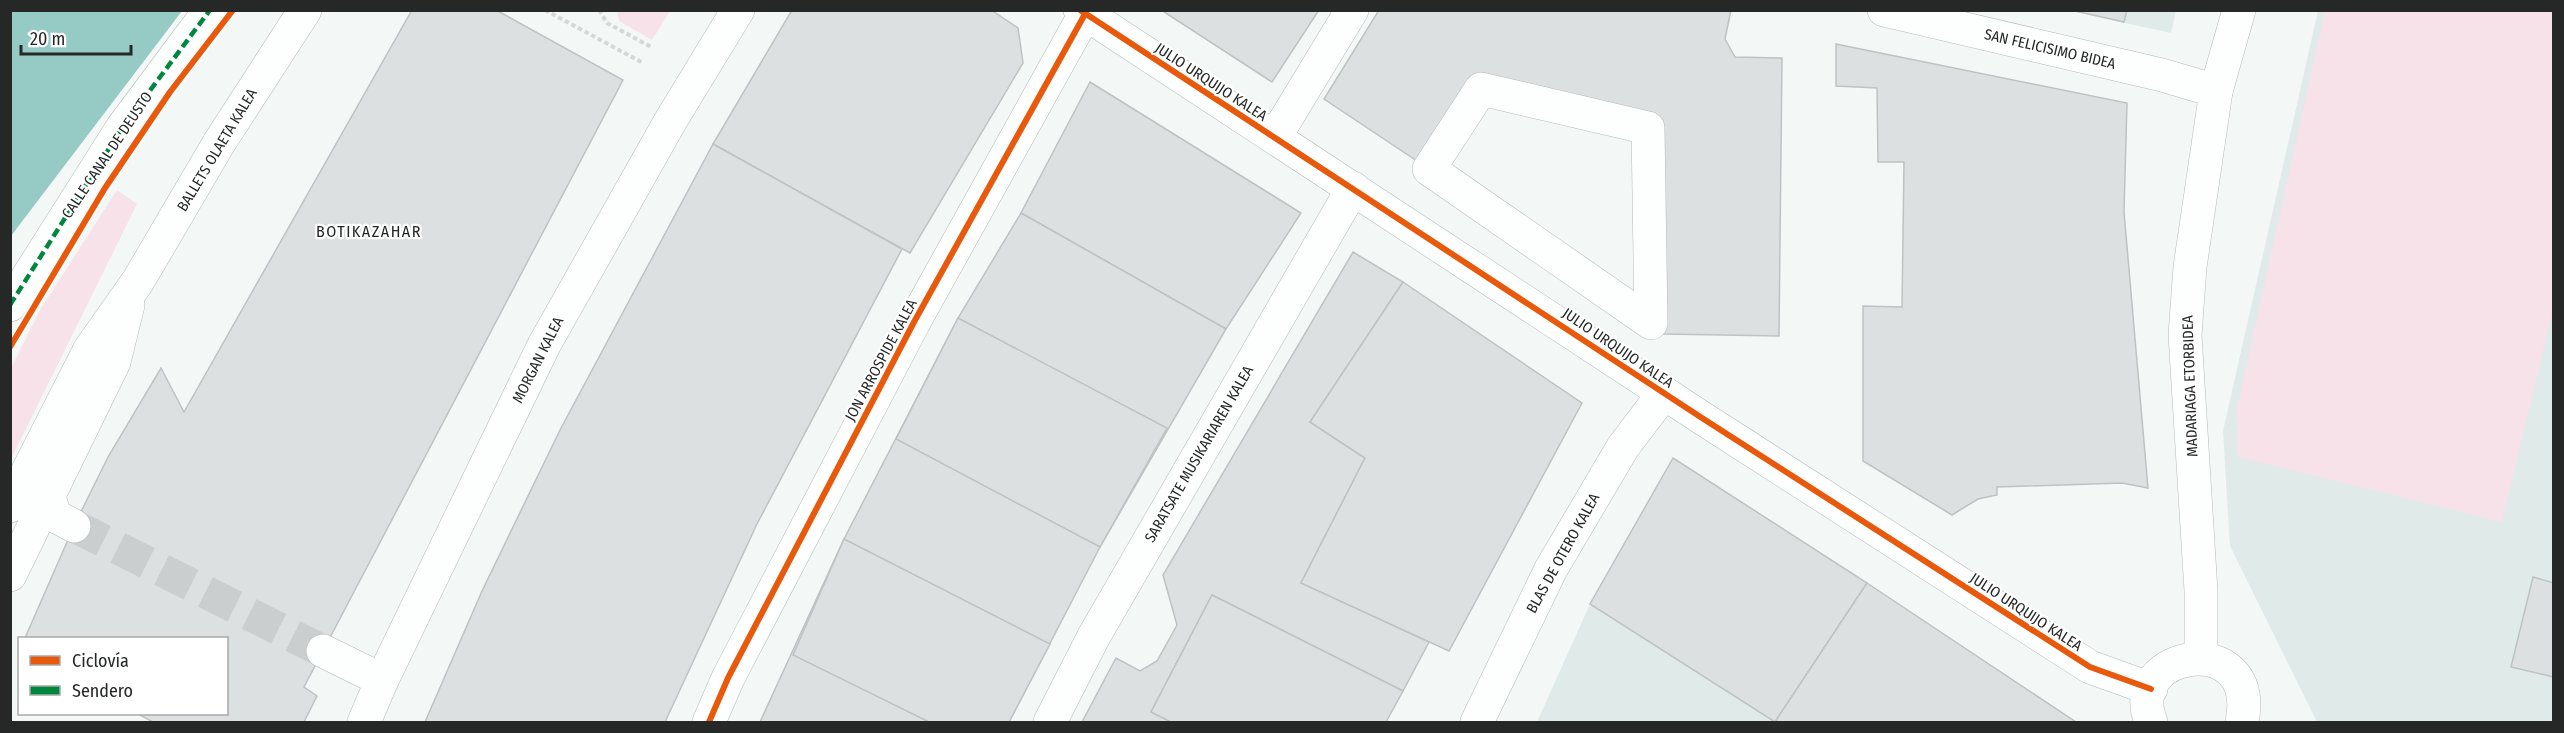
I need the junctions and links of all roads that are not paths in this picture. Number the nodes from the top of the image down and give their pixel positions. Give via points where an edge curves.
1 (210, 10) edge
2 (305, 10) edge
3 (738, 10) edge
4 (1352, 10) edge
5 (1884, 10) edge
6 (2239, 10) edge
7 (1082, 12) edge
8 (1481, 89) joint
9 (2216, 91) junction
10 (1275, 137) junction
11 (1353, 188) junction
12 (131, 291) junction
13 (10, 305) edge
14 (1664, 393) junction
15 (49, 497) junction
16 (10, 506) edge
17 (74, 526) tunnel mouth
18 (10, 575) edge
19 (322, 651) tunnel mouth
20 (2201, 658) junction
21 (382, 680) junction
22 (2151, 689) junction
23 (364, 723) edge
24 (709, 723) edge
25 (1050, 723) edge
26 (1477, 723) edge
27 (2151, 723) edge
28 (2242, 723) edge

1 - 13 street, CALLE CANAL DE DEUSTO via 122,128
2 - 12 street, BALLETS OLAETA KALEA via 219,143
3 - 21 street, MORGAN KALEA via 544,345
4 - 10 street
5 - 9 street, SAN FELICISIMO BIDEA
6 - 9 street, MADARIAGA ETORBIDEA
7 - 10 street, JULIO URQUIJO KALEA
7 - 24 street, JON ARROSPIDE KALEA via 914,322 728,678
8 - 8 street via 1648,128 1651,323 1430,169
9 - 20 street, MADARIAGA ETORBIDEA via 2190,267 2185,335 2201,591
10 - 11 street, JULIO URQUIJO KALEA
11 - 14 street, JULIO URQUIJO KALEA
11 - 25 street, SARATSATE MUSIKARIAREN KALEA via 1094,636
12 - 15 street, BALLETS OLAETA KALEA via 114,362
12 - 16 street, BALLETS OLAETA KALEA via 90,348
14 - 22 street, JULIO URQUIJO KALEA via 2090,667
14 - 26 street, BLAS DE OTERO KALEA via 1623,447 1551,569
15 - 17 street via 55,516
15 - 18 street, BALLETS OLAETA KALEA
19 - 21 street
20 - 22 street via 2170,665
20 - 28 street via 2228,670 2237,681 2243,695
21 - 23 street, MORGAN KALEA
22 - 27 street

